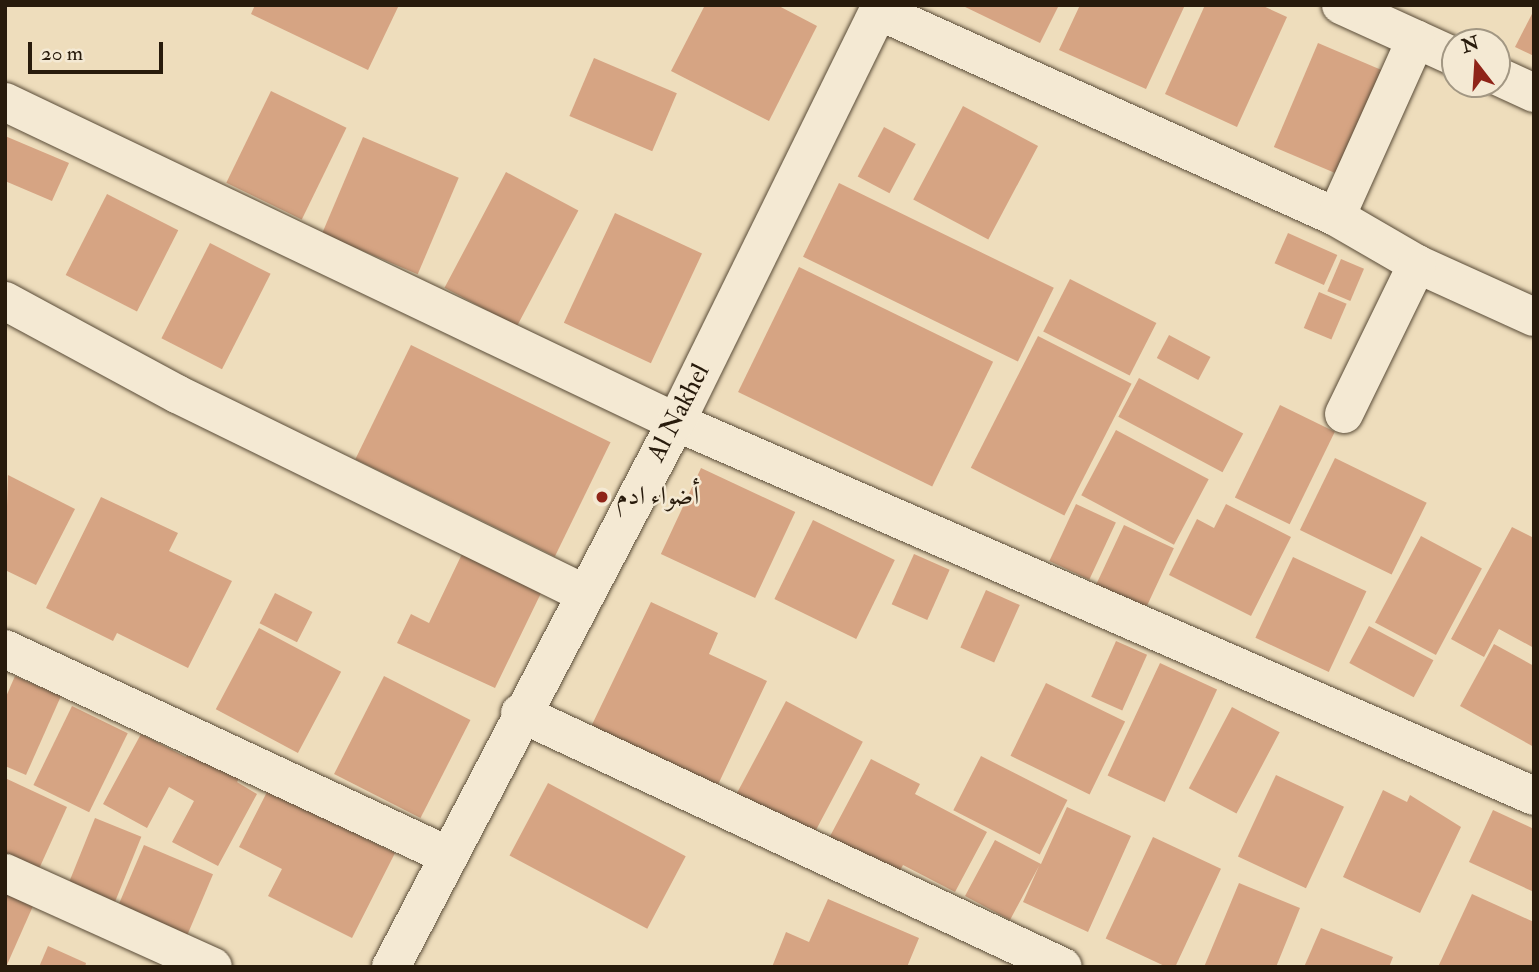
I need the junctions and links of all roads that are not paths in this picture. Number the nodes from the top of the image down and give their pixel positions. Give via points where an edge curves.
1 (1341, 5) edge
2 (880, 8) edge
3 (1416, 39) junction
4 (1441, 51) edge
5 (1511, 82) edge
6 (1534, 93) edge
7 (5, 102) edge
8 (1336, 217) junction
9 (1417, 264) junction
10 (5, 301) edge
11 (1534, 317) edge
12 (1344, 414) dead end
13 (676, 422) junction
14 (583, 593) junction
15 (5, 649) edge
16 (520, 713) junction
17 (1534, 796) edge
18 (449, 856) junction
19 (5, 873) edge
20 (213, 967) edge
21 (391, 967) edge
22 (1063, 967) edge

1 - 3 street
2 - 8 street
2 - 13 street, Al Nakhel
3 - 4 street
3 - 8 street
5 - 6 street
7 - 13 street
8 - 9 street
9 - 11 street
9 - 12 street
10 - 14 street via 177,394
13 - 14 street, Al Nakhel
13 - 17 street
14 - 16 street, Al Nakhel
15 - 18 street
16 - 18 street, Al Nakhel
16 - 22 street
18 - 21 street, Al Nakhel
19 - 20 street

